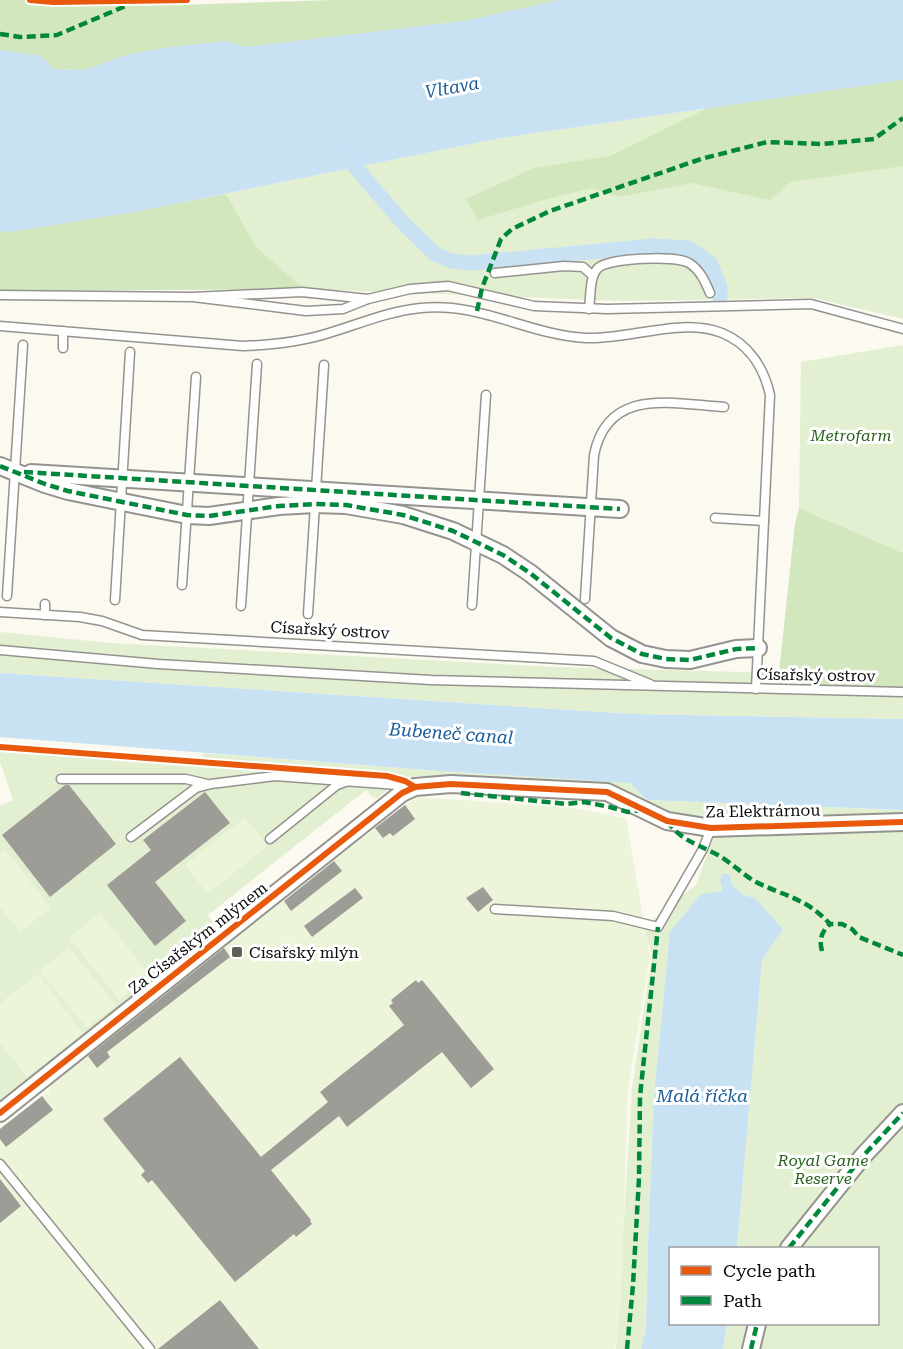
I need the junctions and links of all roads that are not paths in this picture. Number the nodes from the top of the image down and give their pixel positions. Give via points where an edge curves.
1 (495, 273) dead end
2 (593, 276) junction
3 (710, 293) dead end
4 (0, 295) edge
5 (193, 297) junction
6 (368, 299) junction
7 (589, 309) junction
8 (0, 326) edge
9 (903, 329) edge
10 (63, 331) junction
11 (23, 345) dead end
12 (63, 348) dead end
13 (130, 352) dead end
14 (257, 364) dead end
15 (324, 365) dead end
16 (195, 377) dead end
17 (486, 395) dead end
18 (724, 407) dead end
19 (5, 469) edge
20 (122, 479) junction
21 (189, 483) junction
22 (249, 487) junction
23 (316, 498) junction
24 (479, 500) junction
25 (121, 502) junction
26 (591, 507) junction
27 (620, 509) dead end
28 (247, 511) junction
29 (187, 515) junction
30 (715, 518) dead end
31 (764, 521) junction
32 (476, 541) junction
33 (182, 585) dead end
34 (7, 596) dead end
35 (585, 599) dead end
36 (115, 600) dead end
37 (45, 604) dead end
38 (472, 605) dead end
39 (241, 606) dead end
40 (0, 612) edge
41 (308, 614) dead end
42 (45, 615) junction
43 (758, 648) junction
44 (0, 650) edge
45 (656, 687) junction
46 (756, 689) junction
47 (903, 692) edge
48 (61, 779) dead end
49 (351, 780) junction
50 (211, 784) junction
51 (415, 787) junction
52 (903, 822) edge
53 (711, 828) junction
54 (131, 837) dead end
55 (270, 839) dead end
56 (495, 909) dead end
57 (0, 1113) edge
58 (903, 1113) edge
59 (0, 1164) edge
60 (790, 1247) edge
61 (757, 1325) edge
62 (150, 1349) edge
63 (751, 1349) edge

1 - 2 lane via 564,266 583,267
2 - 3 lane via 599,267 618,261 673,258 688,263 702,275
2 - 7 lane
4 - 5 lane
5 - 6 lane via 302,292
5 - 6 lane via 306,311 343,309
6 - 7 lane via 410,289 448,286 534,306
7 - 9 lane via 811,304
8 - 10 lane
10 - 12 lane
10 - 31 lane via 264,346 306,340 402,311 439,307 477,311 550,333 586,338 690,328 711,330 732,338 749,351 767,383 770,407
11 - 19 lane
13 - 20 lane
14 - 22 lane
15 - 23 lane
16 - 21 lane
17 - 24 lane
18 - 26 lane via 652,402 621,411 605,426 596,444
19 - 20 street
19 - 25 street via 68,491
19 - 34 lane
20 - 21 street
20 - 25 lane
21 - 22 street
21 - 29 lane
22 - 23 street
22 - 28 lane
23 - 24 street
23 - 28 street
23 - 32 street via 403,515
23 - 41 lane
24 - 26 street
24 - 32 lane
25 - 29 street
25 - 36 lane
26 - 27 street
26 - 35 lane
28 - 29 street
28 - 39 lane
29 - 33 lane
30 - 31 lane
31 - 43 lane
32 - 38 lane
32 - 43 street via 530,573 611,638 642,654 690,660
37 - 42 lane
40 - 42 lane, Císařský ostrov
42 - 45 lane, Císařský ostrov via 102,621 142,635 594,661
43 - 46 lane
44 - 45 lane, Císařský ostrov via 431,680
45 - 46 lane, Císařský ostrov
46 - 47 lane, Císařský ostrov
48 - 50 lane via 186,779
49 - 50 lane via 275,776
49 - 51 lane
49 - 55 lane via 337,785
50 - 54 lane via 196,788
51 - 53 street, Za Elektrárnou via 451,784 607,792 667,821
51 - 57 street, Za Císařským mlýnem via 402,793
52 - 53 street, Za Elektrárnou
53 - 56 lane via 658,927 613,916
58 - 60 street
59 - 62 lane
61 - 63 street

